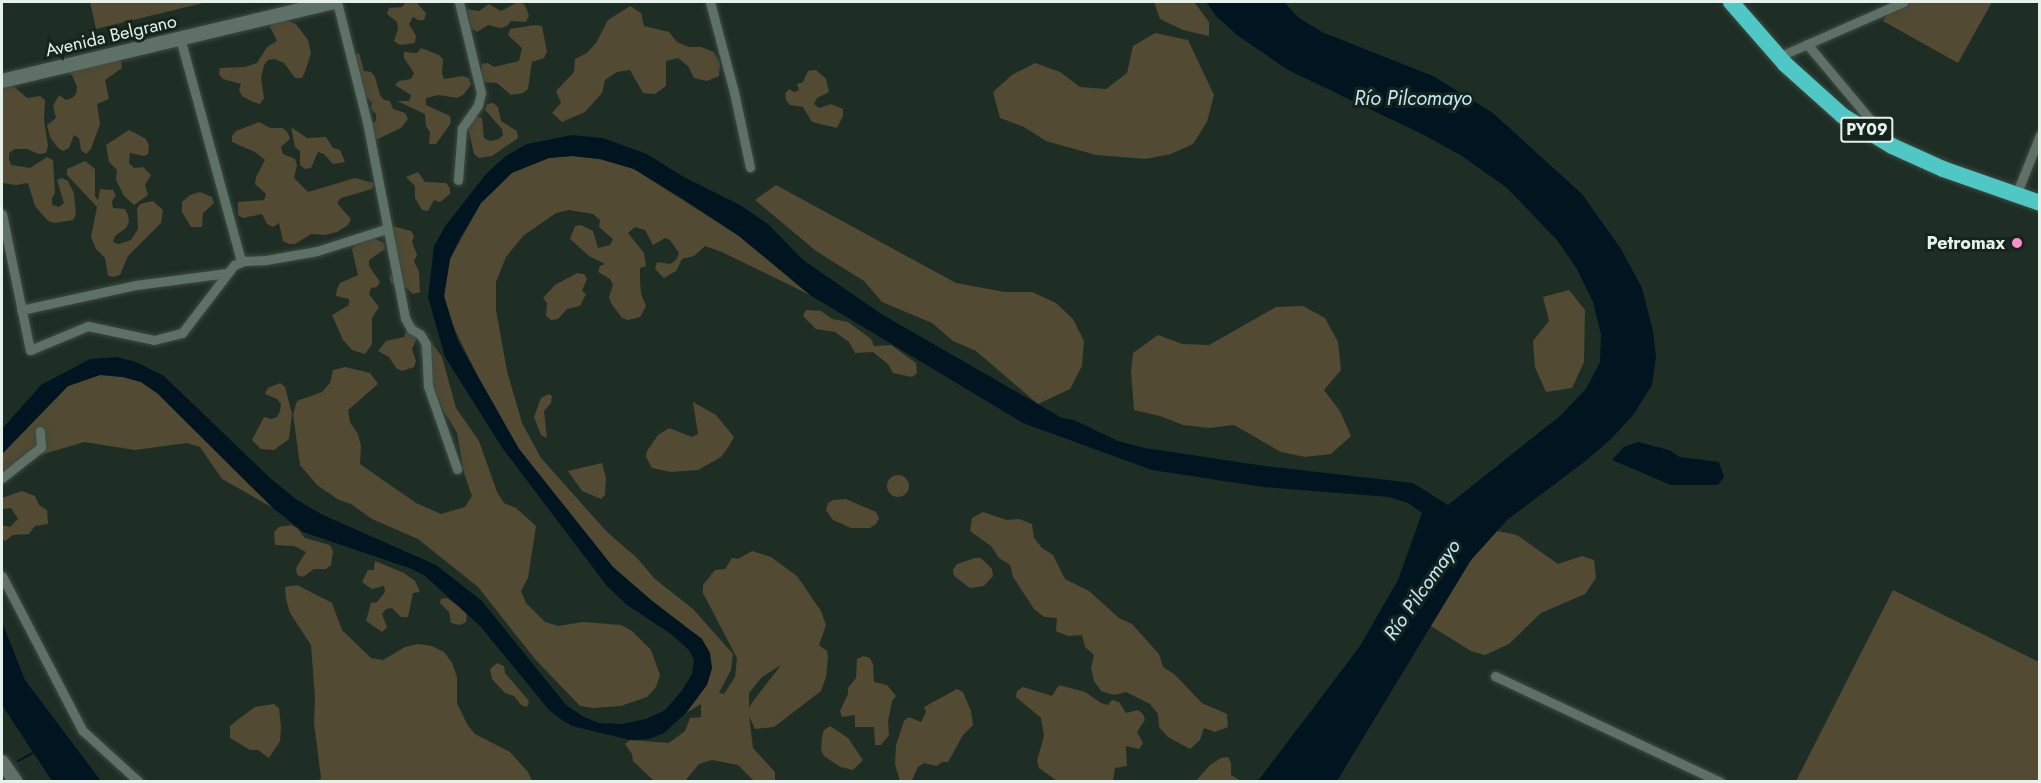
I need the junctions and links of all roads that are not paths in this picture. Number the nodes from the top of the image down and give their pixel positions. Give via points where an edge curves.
1 (336, 2) edge
2 (459, 2) edge
3 (710, 2) edge
4 (1731, 2) edge
5 (1903, 2) edge
6 (180, 38) junction
7 (1807, 44) junction
8 (1778, 57) junction
9 (2, 81) edge
10 (2040, 135) edge
11 (1892, 146) junction
12 (750, 167) dead end
13 (458, 180) dead end
14 (2016, 195) junction
15 (2040, 203) edge
16 (2, 214) edge
17 (386, 229) junction
18 (245, 261) junction
19 (227, 273) junction
20 (21, 310) junction
21 (40, 431) dead end
22 (457, 469) dead end
23 (2, 478) edge
24 (2, 576) edge
25 (1496, 676) dead end
26 (2, 762) edge
27 (16, 782) edge
28 (139, 782) edge
29 (1720, 782) edge

1 - 6 street, Avenida Belgrano
1 - 17 street via 367,122
2 - 13 street via 481,99 462,128
3 - 12 street via 735,92
4 - 8 highway, PY09
5 - 7 street
6 - 9 street, Avenida Belgrano
6 - 18 street via 240,258
7 - 8 street
7 - 11 street
8 - 11 highway, PY09 via 1843,116
10 - 14 street
11 - 14 highway, PY09
14 - 15 highway, PY09
16 - 20 street
17 - 18 street via 317,250
17 - 22 street via 405,318 426,344 428,386
18 - 19 street
19 - 20 street via 136,285
19 - 20 street via 182,333 171,338 154,340 88,326 30,350
21 - 23 street via 41,447
24 - 28 street via 82,730
25 - 29 street
26 - 27 street

